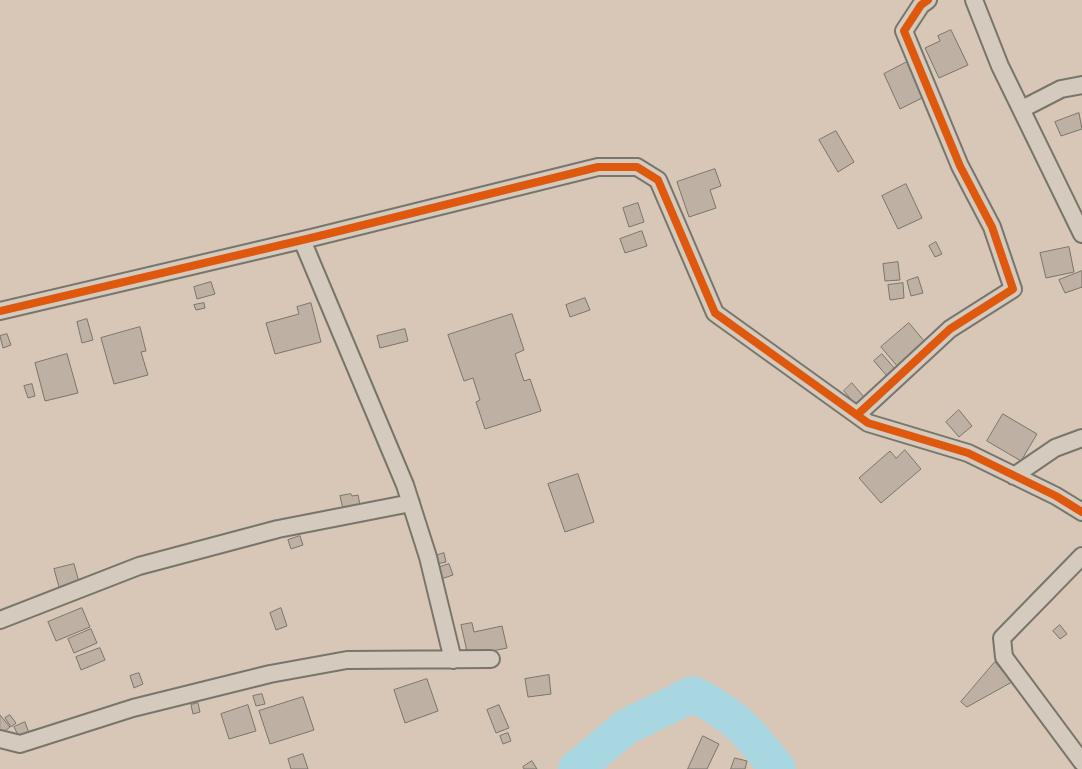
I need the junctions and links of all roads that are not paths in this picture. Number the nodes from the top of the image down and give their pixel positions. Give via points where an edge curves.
1 (928, 0) edge
2 (974, 0) edge
3 (1082, 85) edge
4 (1022, 109) junction
5 (1082, 234) edge
6 (302, 240) junction
7 (0, 311) edge
8 (857, 415) junction
9 (1082, 438) edge
10 (1014, 476) junction
11 (411, 503) junction
12 (1082, 512) edge
13 (1082, 556) edge
14 (0, 620) edge
15 (491, 659) dead end
16 (452, 660) junction
17 (0, 738) edge
18 (1082, 762) edge

1 - 8 street via 904,31 960,166 992,227 1013,289 950,329
2 - 4 street via 1000,66
3 - 4 street via 1061,90
4 - 5 street
6 - 7 street
6 - 8 street via 598,167 637,168 658,180 715,313
6 - 11 street
8 - 10 street via 868,423 968,453
9 - 10 street via 1055,448
10 - 12 street
11 - 14 street via 278,529 139,566
11 - 16 street via 428,557
13 - 18 street via 1002,638 1004,657
15 - 16 street
16 - 17 street via 347,660 270,674 133,708 20,744

